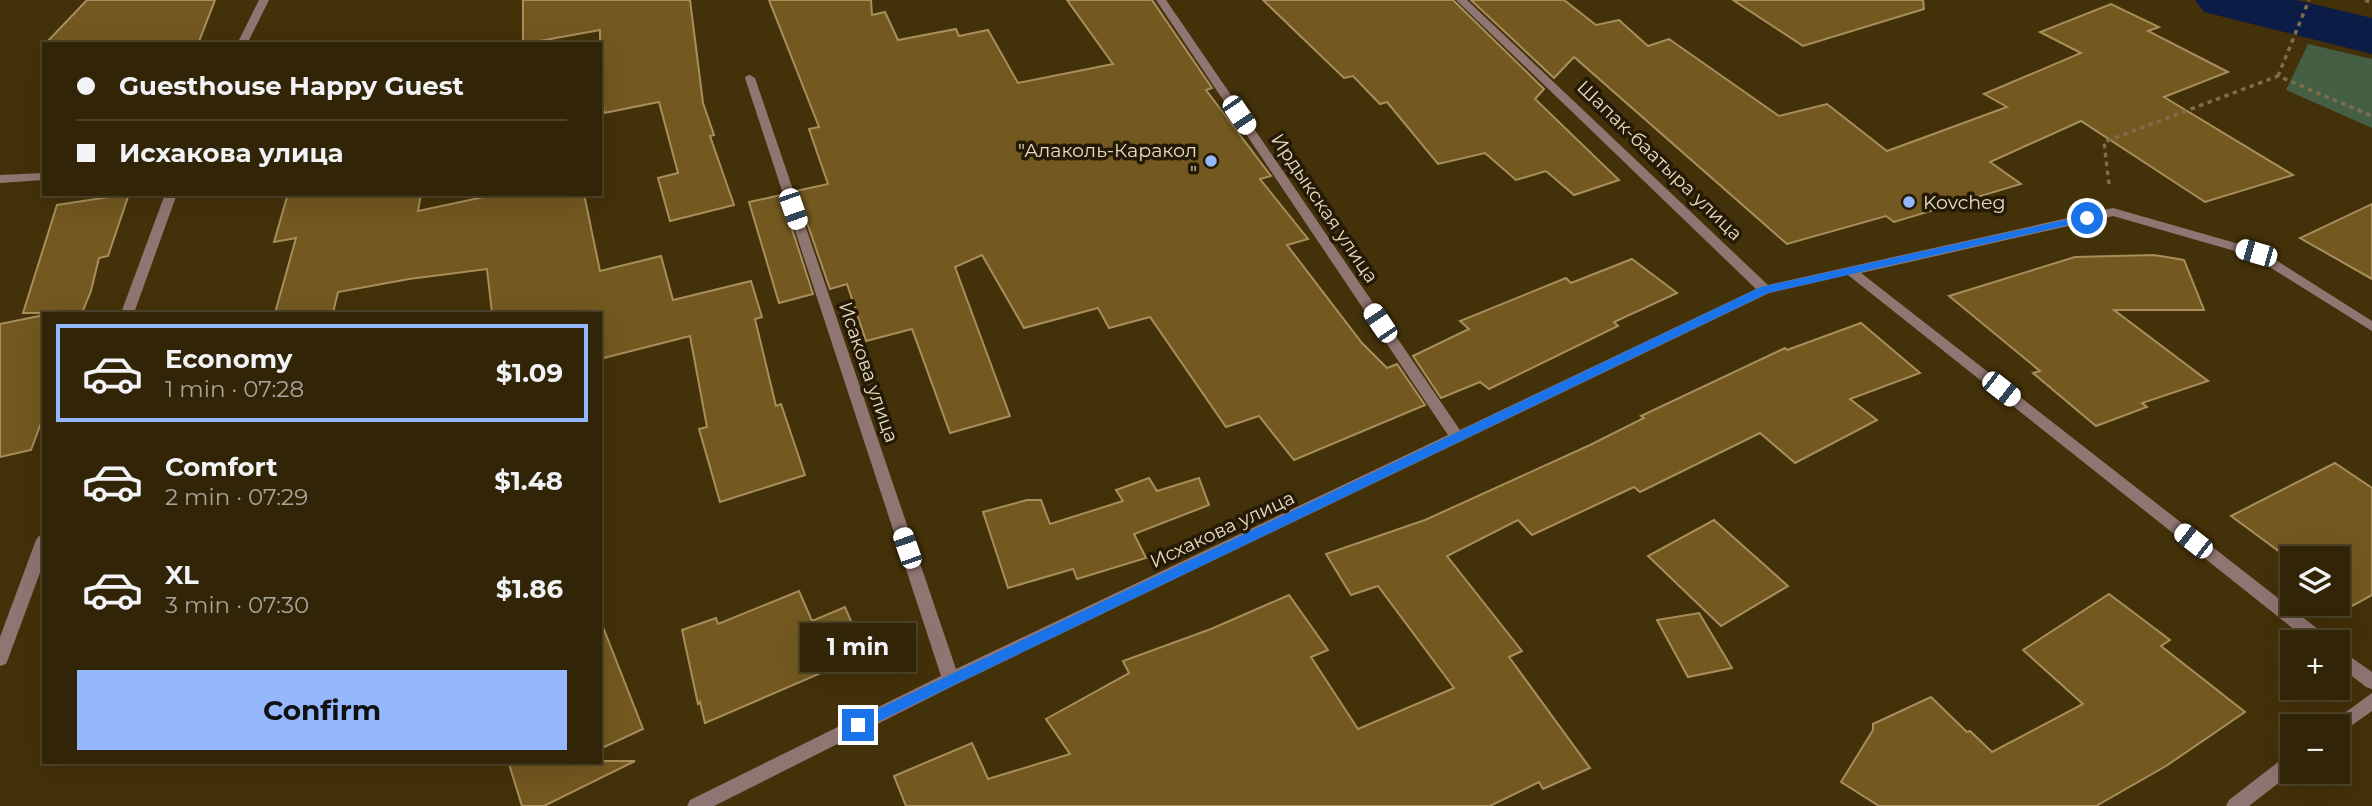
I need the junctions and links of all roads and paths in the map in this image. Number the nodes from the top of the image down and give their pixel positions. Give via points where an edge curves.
1 (264, 0) edge
2 (1161, 0) edge
3 (1461, 0) edge
4 (2309, 0) edge
5 (2365, 0) edge
6 (2372, 3) edge
7 (243, 42) edge
8 (2278, 76) junction
9 (750, 78) dead end
10 (2372, 116) edge
11 (42, 176) edge
12 (0, 179) edge
13 (170, 196) edge
14 (2113, 212) junction
15 (1851, 271) junction
16 (1765, 290) junction
17 (127, 312) edge
18 (2372, 327) edge
19 (1458, 438) junction
20 (42, 545) edge
21 (2307, 630) edge
22 (0, 659) edge
23 (2350, 665) edge
24 (951, 679) junction
25 (2372, 682) edge
26 (2372, 701) edge
27 (2350, 718) edge
28 (2280, 771) edge
29 (696, 806) edge
30 (2235, 806) edge

1 - 7 street
2 - 19 street, Ирдыкская улица
3 - 16 street, Шапак-баатыра улица
4 - 8 path
5 - 6 path
8 - 10 path
8 - 14 path via 2104,142
9 - 24 street, Исакова улица
11 - 12 street
13 - 17 street
14 - 15 street
14 - 18 street via 2256,253
15 - 16 street
15 - 21 street
16 - 19 street, Исхакова улица
19 - 24 street, Исхакова улица
20 - 22 street
23 - 25 street
24 - 29 street, Исхакова улица
26 - 27 street
28 - 30 street

